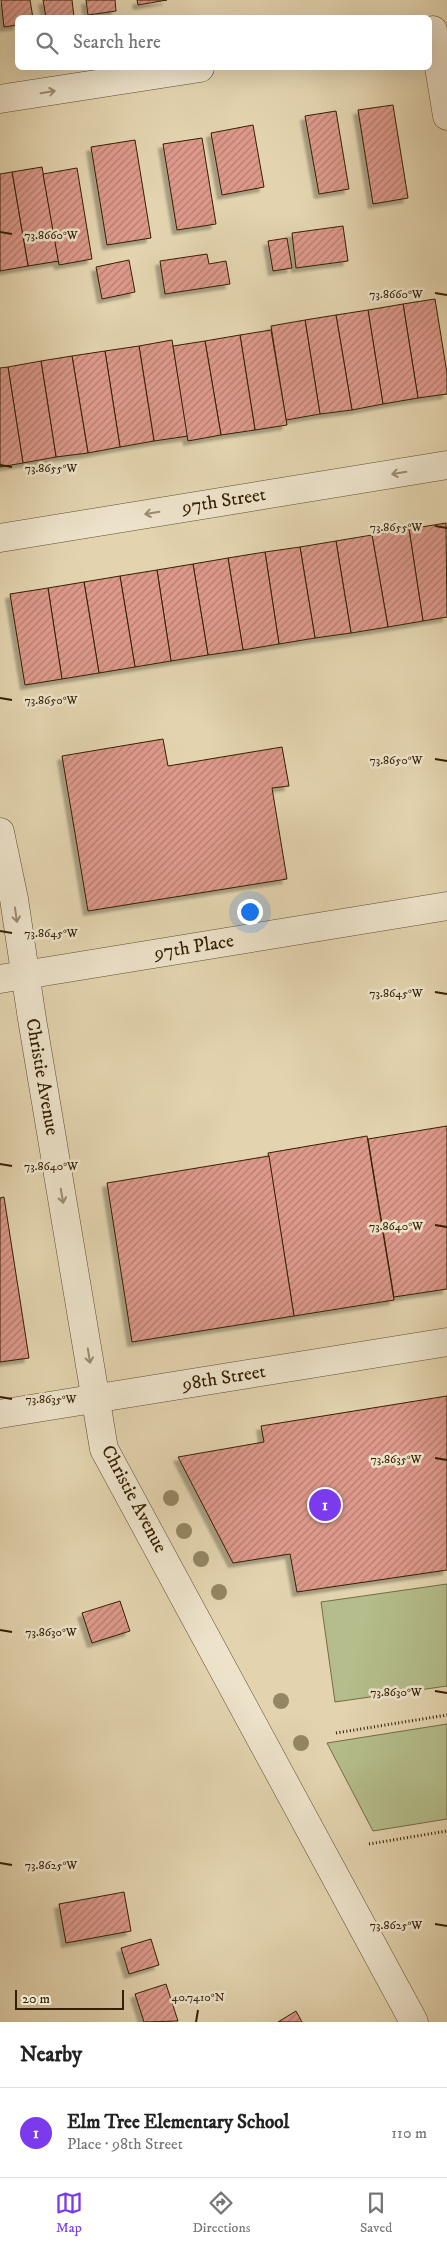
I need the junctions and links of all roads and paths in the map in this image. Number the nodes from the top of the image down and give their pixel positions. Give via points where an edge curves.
1 (437, 30) edge
2 (188, 70) edge
3 (0, 100) edge
4 (447, 116) edge
5 (447, 465) edge
6 (0, 538) edge
7 (0, 832) edge
8 (447, 906) edge
9 (13, 977) edge
10 (447, 1342) edge
11 (96, 1399) junction
12 (0, 1414) edge
13 (447, 1715) edge
14 (336, 1732) dead end
15 (447, 1831) edge
16 (369, 1844) dead end
17 (414, 2022) edge

1 - 4 street
3 -> 2 street
5 -> 6 street, 97th Street
7 -> 9 street, Christie Avenue via 14,899
8 - 9 street, 97th Place
9 -> 11 street, Christie Avenue
10 - 11 street, 98th Street
11 - 12 street, 98th Street
11 - 17 street, Christie Avenue via 104,1449
13 - 14 path
15 - 16 path

